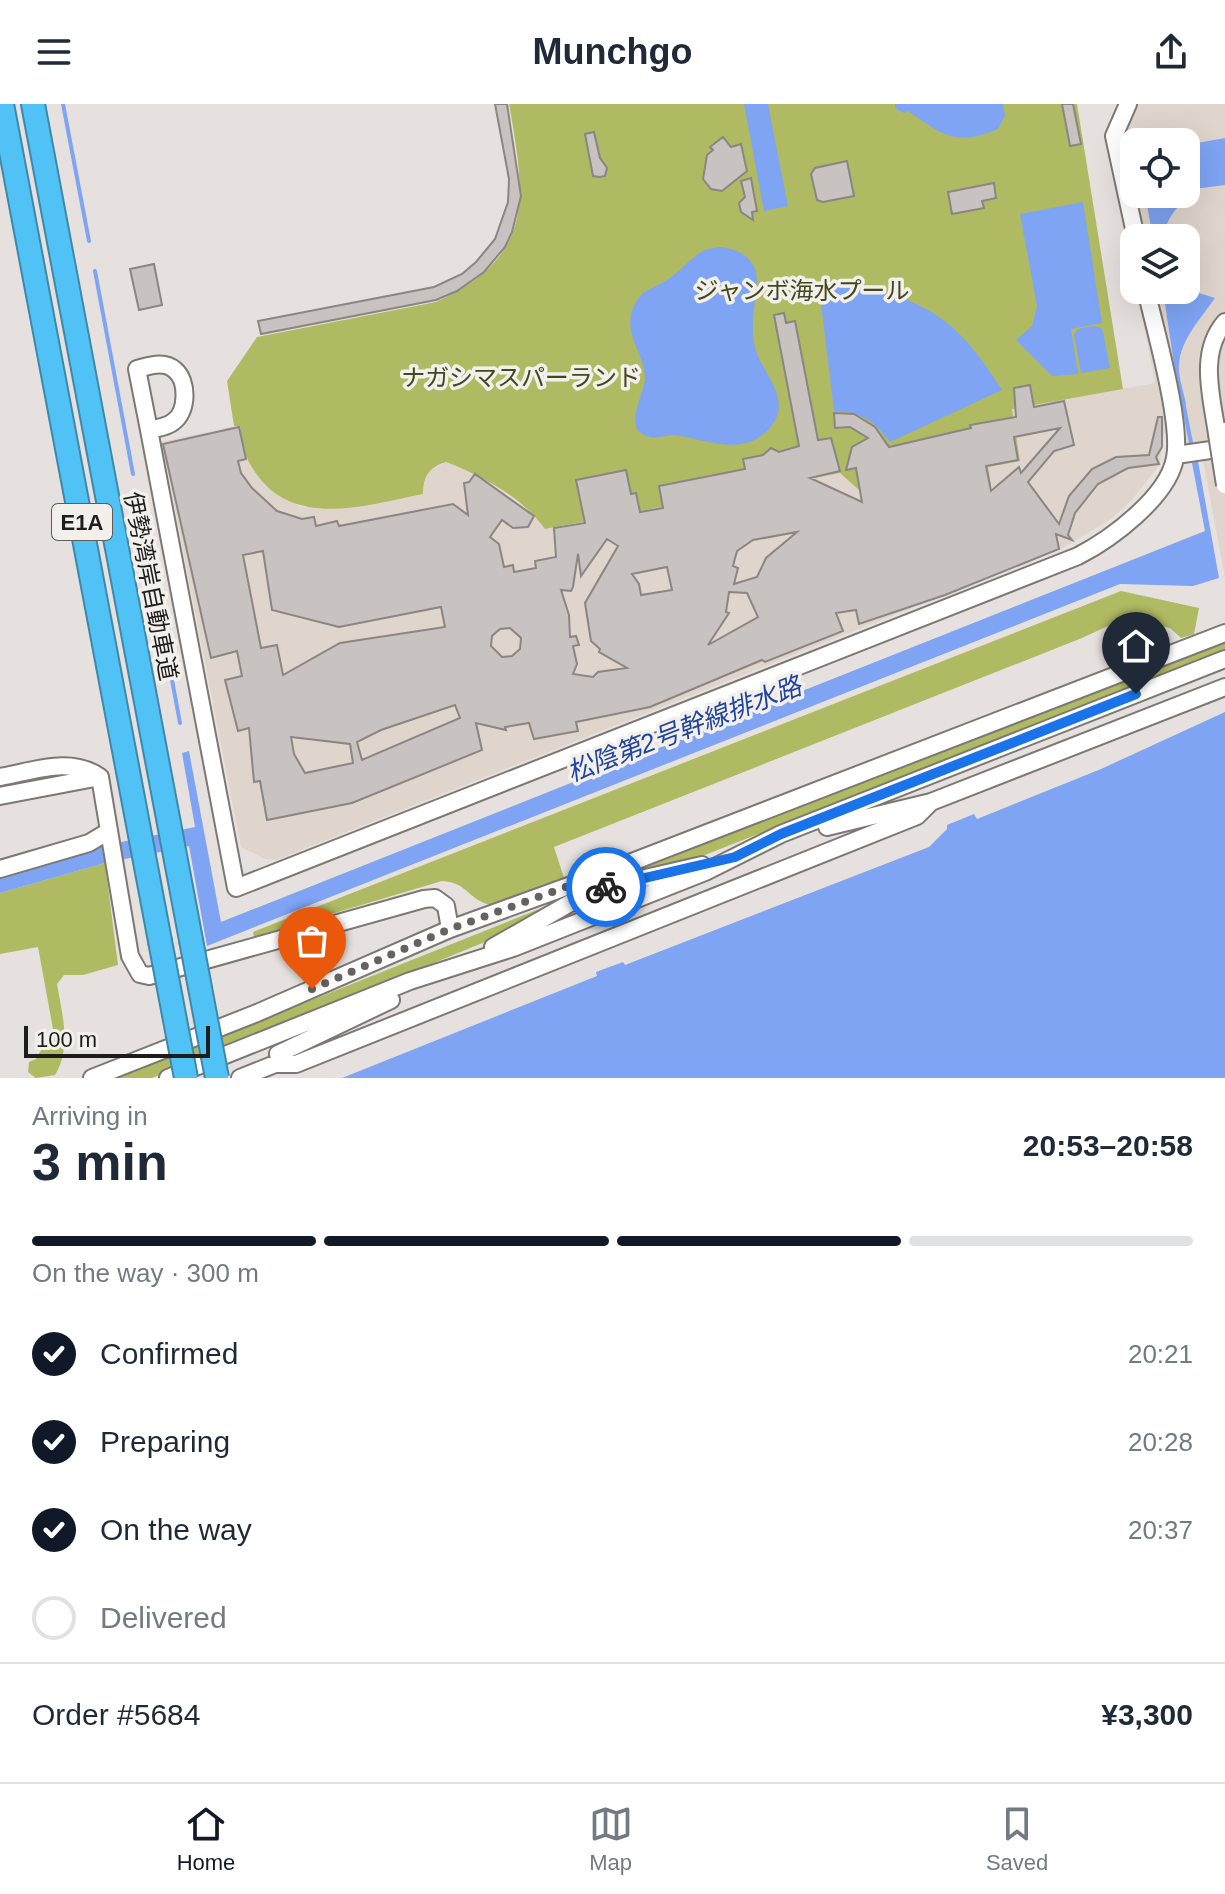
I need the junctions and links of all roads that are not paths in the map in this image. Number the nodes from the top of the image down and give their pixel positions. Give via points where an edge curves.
1 (2, 104) edge
2 (33, 104) edge
3 (1128, 104) edge
4 (0, 162) edge
5 (1133, 224) edge
6 (1149, 304) edge
7 (1225, 322) edge
8 (54, 375) junction
9 (149, 430) dead end
10 (1222, 438) edge
11 (1187, 454) junction
12 (1225, 485) edge
13 (1225, 633) edge
14 (1225, 659) edge
15 (1225, 687) edge
16 (0, 777) edge
17 (100, 777) junction
18 (0, 796) edge
19 (931, 802) junction
20 (110, 836) junction
21 (735, 857) junction
22 (0, 869) edge
23 (591, 885) junction
24 (450, 929) junction
25 (458, 966) junction
26 (280, 1064) junction
27 (92, 1078) edge
28 (168, 1078) edge
29 (186, 1078) edge
30 (217, 1078) edge
31 (240, 1078) edge

1 - 8 highway, E1A
2 - 30 highway, 伊勢湾岸自動車道 / E1A, bridge
3 - 5 street via 1114,136
4 - 8 highway
6 - 11 street via 1175,426
7 - 10 street via 1211,345 1208,365
8 - 29 highway, E1A, bridge
9 - 11 street via 236,888 1078,556 1134,518
10 - 11 street
10 - 12 street, bridge
13 - 23 street
14 - 21 street via 781,834
15 - 19 street
16 - 17 street via 68,765
17 - 18 street
17 - 20 street
19 - 21 street via 844,820
19 - 26 street via 917,816 296,1064
20 - 22 street
20 - 24 street via 130,956 140,974 149,976 424,899 435,898 446,906
21 - 23 street
21 - 25 street
23 - 24 street
23 - 25 street
24 - 27 street
25 - 26 street via 278,1054
25 - 28 street
26 - 31 street

